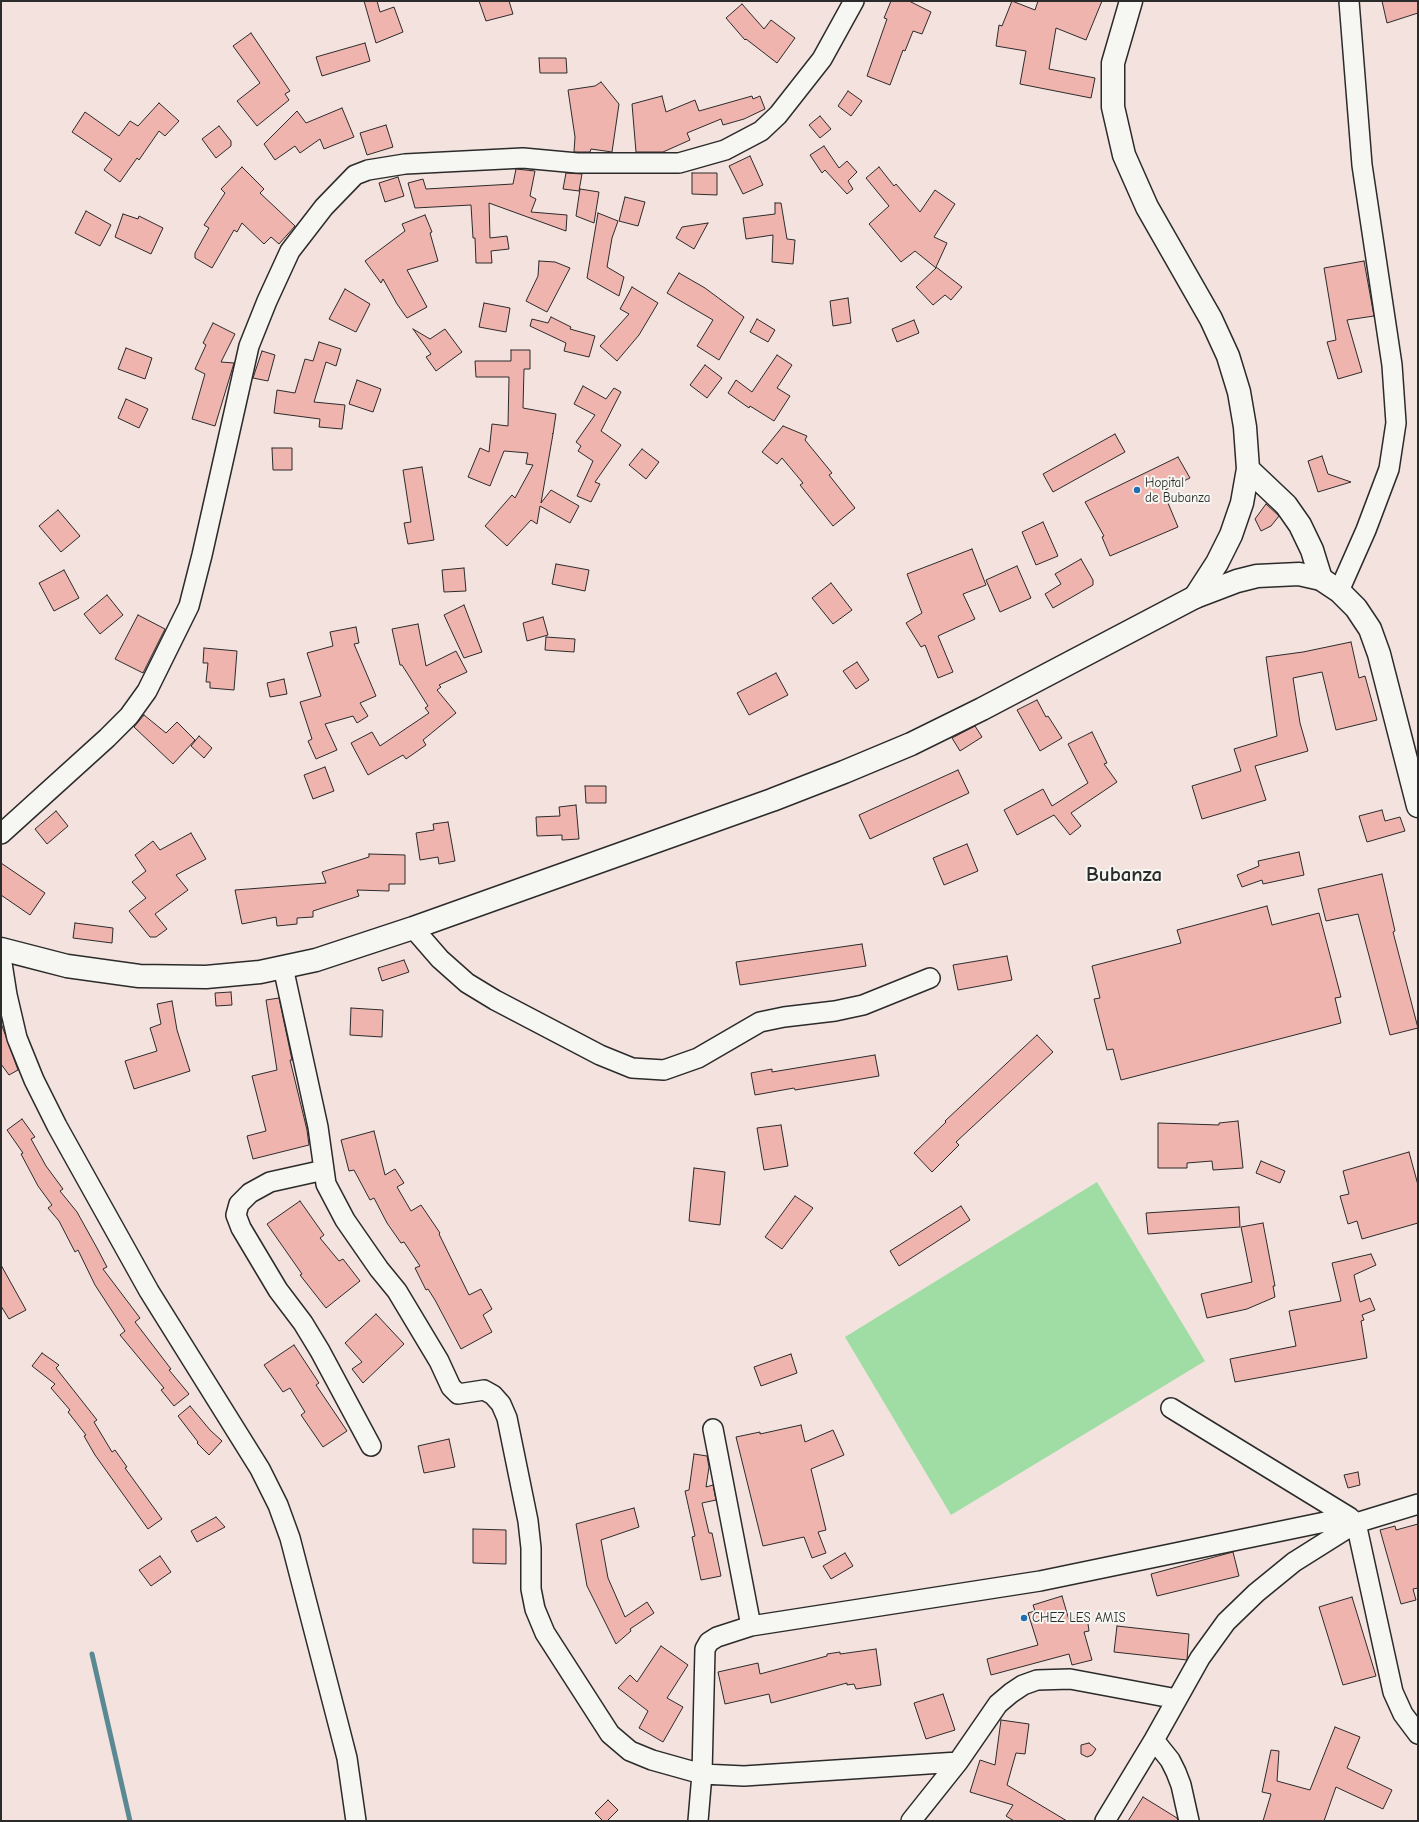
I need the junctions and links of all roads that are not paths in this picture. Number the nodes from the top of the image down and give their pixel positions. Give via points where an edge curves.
1 (854, 1) edge
2 (1349, 1) edge
3 (1130, 2) edge
4 (1248, 469) junction
5 (1321, 579) junction
6 (1339, 591) junction
7 (1195, 597) junction
8 (1418, 806) edge
9 (1, 834) edge
10 (413, 928) junction
11 (1, 949) edge
12 (1, 957) edge
13 (284, 967) junction
14 (930, 978) dead end
15 (324, 1170) junction
16 (1171, 1408) dead end
17 (713, 1429) dead end
18 (371, 1446) dead end
19 (1418, 1504) edge
20 (1353, 1520) junction
21 (751, 1626) junction
22 (1177, 1699) junction
23 (1418, 1734) edge
24 (1154, 1740) junction
25 (958, 1762) junction
26 (702, 1774) junction
27 (356, 1821) edge
28 (698, 1821) edge
29 (912, 1821) edge
30 (1105, 1821) edge
31 (1189, 1821) edge

1 - 9 street via 822,59 778,115 761,132 725,150 679,163 577,163 523,158 405,164 368,170 355,175 324,207 290,251 267,301 249,346 189,606 147,691 129,716 107,738
2 - 6 street via 1362,165 1392,365 1396,423 1389,469
3 - 4 main road via 1113,63 1113,107 1124,155 1147,207 1211,319 1228,356 1245,427
4 - 5 main road via 1286,505 1300,525 1312,550
4 - 7 main road via 1242,504 1231,535
5 - 6 main road
5 - 7 main road via 1300,574 1257,576
6 - 8 main road via 1356,608 1372,635 1379,654
7 - 10 main road via 982,710 911,744 772,800
10 - 13 main road via 316,960
10 - 14 street via 440,959 467,983 600,1055 632,1068 664,1070 698,1058 760,1022 863,1005
11 - 13 main road via 67,966 139,976 206,977
12 - 27 street via 17,1038 57,1126 149,1291 260,1468 278,1505 290,1538 347,1758
13 - 15 street via 318,1128
15 - 18 street via 270,1182 250,1193 239,1204 236,1215 278,1290 303,1323
15 - 26 street via 326,1184 345,1220 397,1291 451,1387 458,1394 484,1390 494,1395 501,1404 507,1418 528,1521 531,1589 535,1609 545,1633 570,1673 610,1734 630,1751
16 - 20 street
17 - 21 street
19 - 20 street
20 - 21 street via 1040,1581
20 - 22 street via 1294,1562 1226,1622 1200,1658
20 - 23 street via 1393,1692 1403,1714
21 - 26 street via 717,1637 709,1642 705,1649
22 - 24 street
22 - 25 street via 1070,1679 1037,1680 1023,1685 998,1704
24 - 30 street
24 - 31 street via 1176,1772
25 - 26 street via 744,1776
25 - 29 street
26 - 28 street

